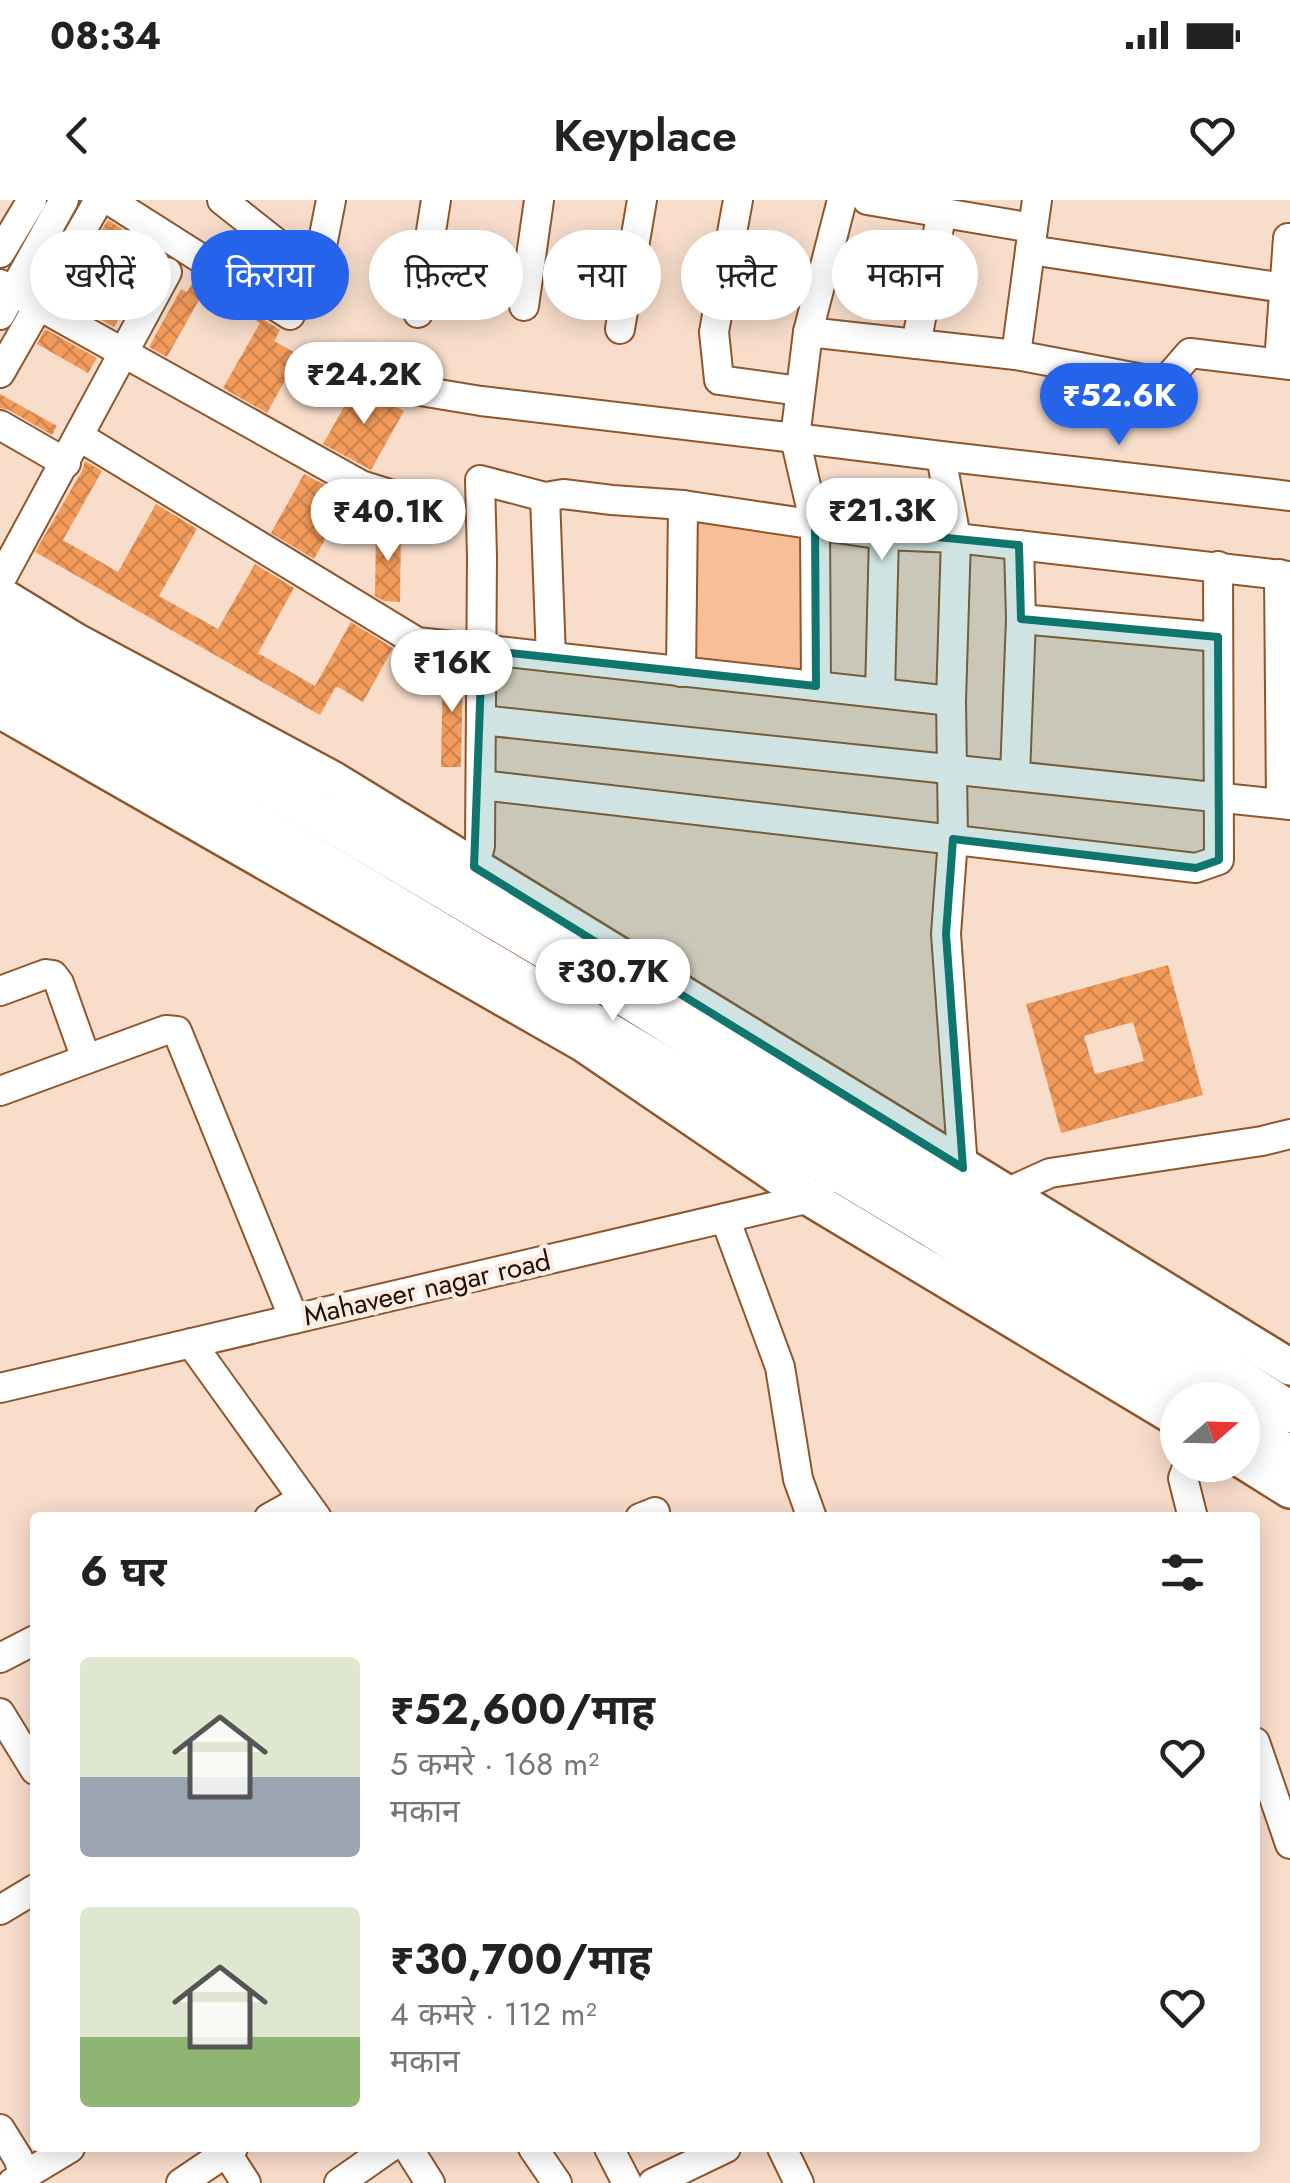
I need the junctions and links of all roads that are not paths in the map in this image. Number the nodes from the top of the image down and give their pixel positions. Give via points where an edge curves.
1 (32, 200) edge
2 (64, 200) edge
3 (99, 200) edge
4 (109, 200) edge
5 (222, 200) edge
6 (331, 200) edge
7 (436, 200) edge
8 (539, 200) edge
9 (642, 200) edge
10 (738, 200) edge
11 (842, 200) edge
12 (867, 200) edge
13 (942, 212) junction
14 (1034, 226) edge
15 (82, 230) edge
16 (431, 230) edge
17 (1289, 234) edge
18 (191, 252) edge
19 (0, 253) edge
20 (1284, 288) junction
21 (5, 297) edge
22 (30, 303) edge
23 (524, 306) dead end
24 (32, 320) edge
25 (64, 320) edge
26 (142, 320) edge
27 (620, 329) dead end
28 (808, 332) junction
29 (916, 344) junction
30 (124, 354) junction
31 (1016, 355) junction
32 (1284, 364) edge
33 (0, 373) edge
34 (408, 389) dead end
35 (800, 391) junction
36 (0, 425) edge
37 (80, 437) junction
38 (795, 438) junction
39 (941, 456) junction
40 (66, 462) junction
41 (1290, 496) edge
42 (545, 497) junction
43 (412, 501) dead end
44 (683, 505) junction
45 (815, 524) junction
46 (884, 535) junction
47 (956, 538) junction
48 (1019, 544) junction
49 (1218, 566) junction
50 (1284, 575) edge
51 (0, 581) edge
52 (0, 595) edge
53 (1020, 619) junction
54 (0, 633) edge
55 (1218, 637) junction
56 (482, 650) junction
57 (550, 657) junction
58 (0, 670) edge
59 (681, 672) junction
60 (816, 686) junction
61 (880, 693) junction
62 (952, 701) junction
63 (0, 710) edge
64 (481, 720) junction
65 (953, 768) junction
66 (1015, 776) junction
67 (481, 785) junction
68 (1217, 797) junction
69 (1286, 804) edge
70 (953, 839) junction
71 (474, 867) junction
72 (0, 991) edge
73 (86, 1060) junction
74 (0, 1091) edge
75 (1290, 1134) edge
76 (850, 1178) junction
77 (945, 1196) junction
78 (810, 1198) junction
79 (997, 1206) junction
80 (724, 1218) junction
81 (294, 1319) junction
82 (191, 1343) junction
83 (1290, 1367) edge
84 (1179, 1382) edge
85 (0, 1388) edge
86 (1160, 1408) edge
87 (1290, 1412) edge
88 (1260, 1437) edge
89 (1290, 1456) edge
90 (1260, 1471) edge
91 (1184, 1482) edge
92 (1290, 1490) edge
93 (310, 1508) edge
94 (810, 1512) edge
95 (1191, 1512) edge
96 (30, 1643) edge
97 (0, 1658) edge
98 (0, 1713) edge
99 (1260, 1757) edge
100 (30, 1762) edge
101 (1290, 1844) edge
102 (30, 1892) edge
103 (0, 1910) edge
104 (0, 2130) edge
105 (63, 2152) edge
106 (226, 2152) edge
107 (230, 2152) edge
108 (383, 2152) edge
109 (411, 2152) edge
110 (536, 2152) edge
111 (611, 2152) edge
112 (718, 2152) edge
113 (784, 2152) edge
114 (18, 2179) edge
115 (181, 2183) edge
116 (246, 2183) edge
117 (339, 2183) edge
118 (430, 2183) edge
119 (557, 2183) edge
120 (627, 2183) edge
121 (652, 2183) edge
122 (799, 2183) edge

1 - 19 street
2 - 21 street
3 - 15 street
4 - 18 street
5 - 6 street via 312,265 320,256
7 - 16 street
8 - 23 street
9 - 27 street
10 - 35 street via 714,332 719,380
11 - 28 street
12 - 13 street
13 - 14 street
13 - 29 street
14 - 20 street
14 - 31 street
17 - 20 street
20 - 32 street
21 - 22 street
24 - 33 street
25 - 30 street
26 - 30 street
28 - 29 street
28 - 35 street
29 - 31 street
30 - 37 street
30 - 43 street via 361,485
31 - 32 street via 1164,383 1190,352
34 - 38 street
35 - 38 street
36 - 40 street
37 - 40 street
37 - 56 street via 417,642
38 - 39 street
38 - 45 street
39 - 41 street
39 - 47 street
40 - 51 street
42 - 44 street
42 - 56 street via 480,480
42 - 57 street
44 - 45 street
44 - 59 street
45 - 46 street
45 - 60 street
46 - 47 street
46 - 61 street
47 - 48 street
47 - 62 street
48 - 49 street
48 - 53 street
49 - 50 street
49 - 55 street
50 - 69 street
52 - 71 main road via 332,779
53 - 55 street
53 - 66 street
54 - 77 highway via 626,996
55 - 68 street
56 - 57 street
56 - 64 street
57 - 59 street
58 - 76 highway
59 - 60 street
60 - 61 street
61 - 62 street
62 - 65 street
63 - 78 main road via 584,1044
64 - 65 street
64 - 67 street
65 - 66 street
65 - 70 street
66 - 68 street
67 - 70 street
67 - 71 street
68 - 69 street
68 - 70 street via 1219,860 1196,868
70 - 77 street
71 - 77 main road
72 - 73 street via 53,975
73 - 74 street
73 - 81 street via 177,1031
75 - 79 street via 1050,1173
76 - 77 highway
76 - 78 street, Mahaveer nagar road
77 - 79 highway
77 - 84 highway
78 - 80 street, Mahaveer nagar road
78 - 86 main road
79 - 83 main road
79 - 87 highway
80 - 81 street, Mahaveer nagar road
80 - 94 street via 780,1368
81 - 82 street, Mahaveer nagar road
82 - 85 street, Mahaveer nagar road
82 - 93 street
88 - 89 highway
90 - 92 main road
91 - 95 street
96 - 97 street
98 - 100 street
99 - 101 street
102 - 103 street
104 - 114 street via 18,2158
105 - 114 street
106 - 115 street
107 - 116 street
108 - 117 street
109 - 118 street
110 - 119 street
111 - 120 street
112 - 121 street
113 - 122 street

